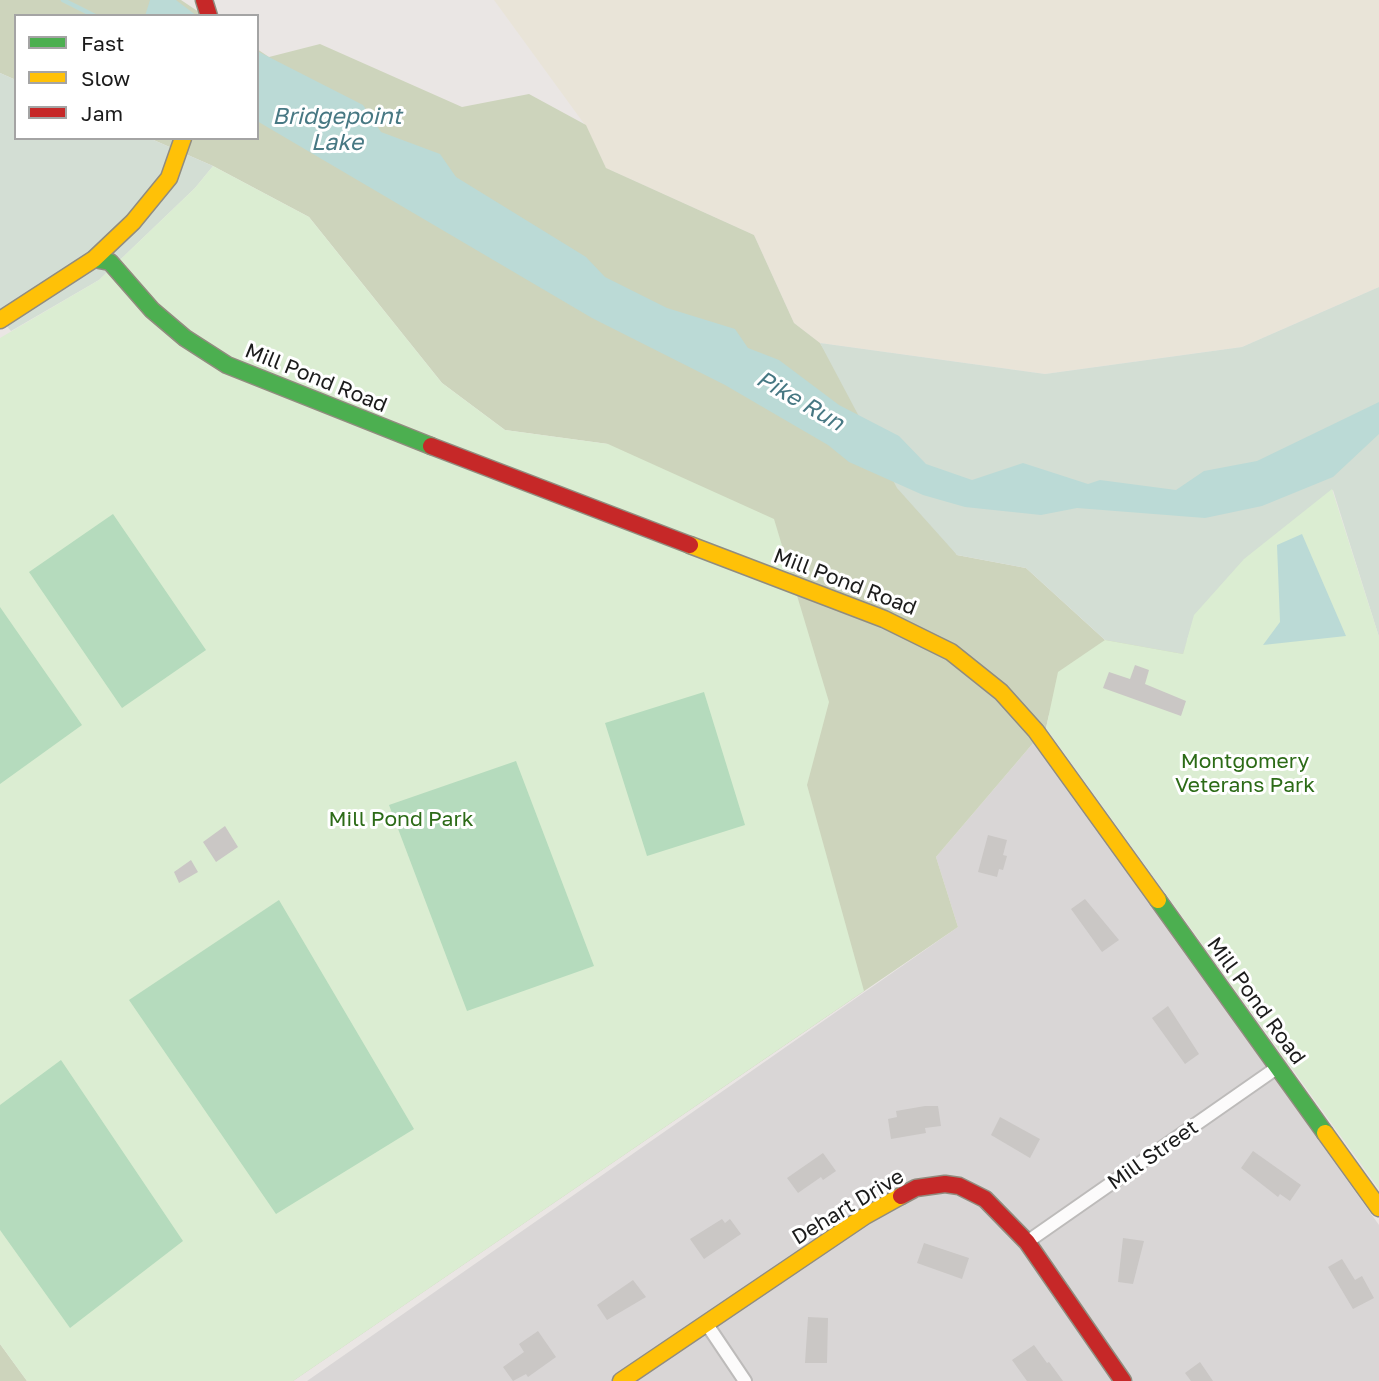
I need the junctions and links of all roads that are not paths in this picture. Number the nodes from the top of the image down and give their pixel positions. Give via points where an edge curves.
1 (182, 140) edge
2 (94, 259) junction
3 (0, 320) edge
4 (1278, 1067) junction
5 (1379, 1208) edge
6 (1027, 1242) junction
7 (706, 1323) junction
8 (621, 1381) edge
9 (745, 1381) edge
10 (1123, 1381) edge

1 - 2 street via 175,165 156,197
2 - 3 street
2 - 4 street, Mill Pond Road via 110,262 152,310 185,338 254,378 908,629 951,652 1001,692 1036,732
4 - 5 street, Mill Pond Road
4 - 6 street, Mill Street
6 - 7 street, Dehart Drive via 985,1199 959,1186 916,1188
6 - 10 street, Dehart Drive
7 - 8 street, Dehart Drive
7 - 9 street

